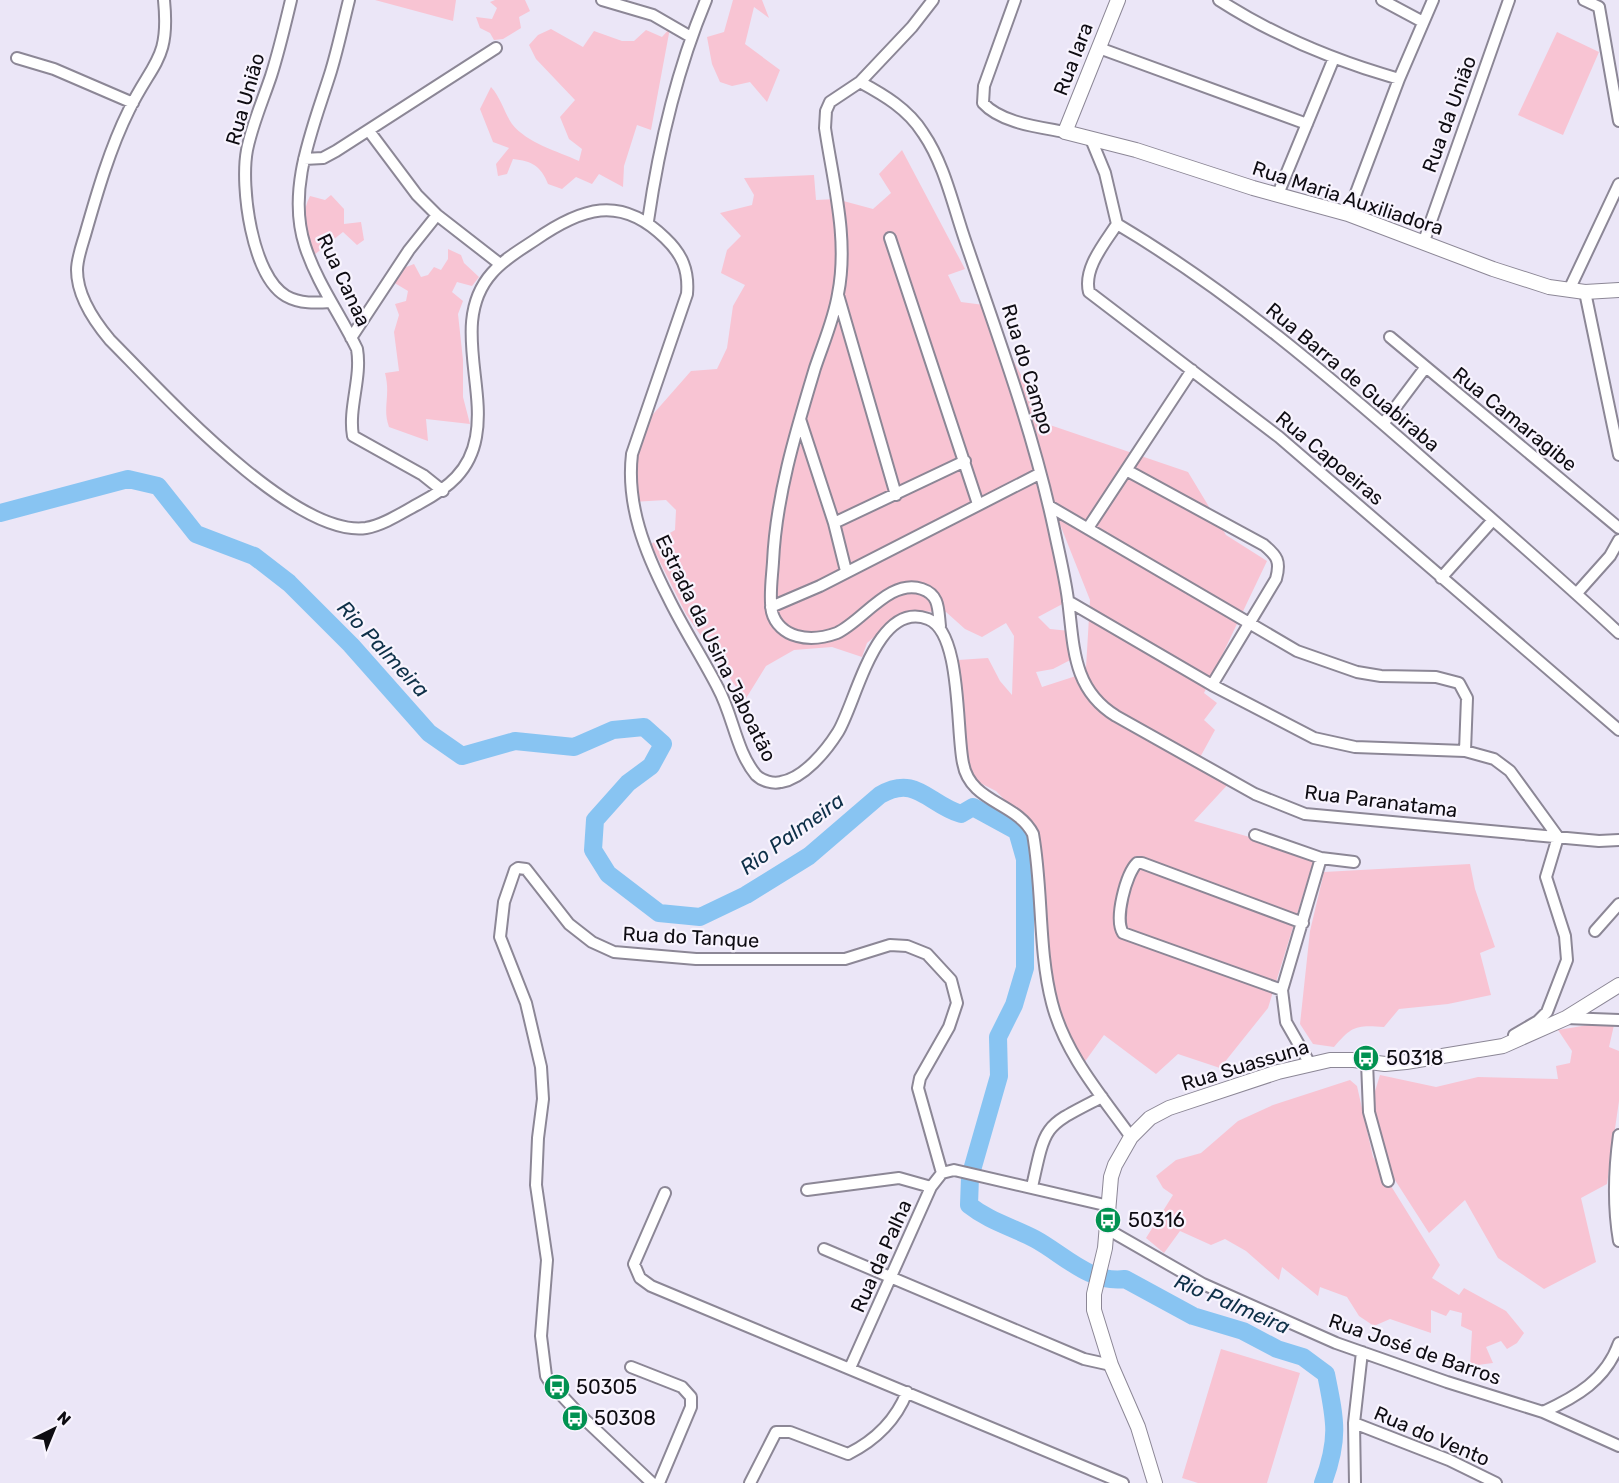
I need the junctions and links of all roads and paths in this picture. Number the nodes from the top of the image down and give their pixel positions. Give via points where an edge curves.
1 (164, 0) edge
2 (291, 0) edge
3 (349, 0) edge
4 (602, 0) edge
5 (706, 0) edge
6 (933, 0) edge
7 (1015, 0) edge
8 (1118, 0) edge
9 (1219, 0) edge
10 (1382, 0) edge
11 (1433, 0) edge
12 (1509, 0) edge
13 (1584, 0) edge
14 (1601, 3) edge
15 (1423, 22) junction
16 (691, 37) junction
17 (496, 48) dead end
18 (1099, 48) junction
19 (17, 58) dead end
20 (1334, 58) junction
21 (1399, 79) junction
22 (860, 82) junction
23 (133, 103) junction
24 (1619, 121) edge
25 (1307, 124) junction
26 (369, 131) junction
27 (1065, 132) junction
28 (1092, 139) junction
29 (304, 159) junction
30 (1619, 184) edge
31 (1278, 194) junction
32 (1348, 214) junction
33 (436, 215) junction
34 (648, 221) junction
35 (1117, 224) junction
36 (890, 238) dead end
37 (1424, 241) junction
38 (500, 264) junction
39 (1569, 290) junction
40 (1619, 290) edge
41 (1585, 292) junction
42 (838, 295) junction
43 (331, 302) junction
44 (1390, 337) dead end
45 (351, 338) junction
46 (1425, 368) junction
47 (1192, 370) junction
48 (800, 418) junction
49 (1383, 424) junction
50 (1619, 455) edge
51 (965, 462) junction
52 (1128, 471) junction
53 (1040, 474) junction
54 (443, 490) junction
55 (896, 495) junction
56 (978, 504) junction
57 (1049, 506) junction
58 (1493, 520) junction
59 (834, 523) junction
60 (1088, 528) junction
61 (1619, 528) edge
62 (1619, 540) edge
63 (846, 571) junction
64 (1441, 578) junction
65 (1577, 593) junction
66 (1068, 601) junction
67 (771, 606) junction
68 (1249, 624) junction
69 (940, 626) junction
70 (1619, 633) edge
71 (1212, 685) junction
72 (1095, 701) joint
73 (1619, 730) edge
74 (1465, 751) junction
75 (1255, 835) dead end
76 (1558, 837) junction
77 (1619, 840) edge
78 (1321, 858) junction
79 (1354, 862) dead end
80 (1619, 904) edge
81 (1303, 923) junction
82 (1595, 931) dead end
83 (1619, 985) edge
84 (1282, 990) junction
85 (1566, 1018) junction
86 (1619, 1020) edge
87 (1481, 1051) junction
88 (1368, 1062) junction
89 (1310, 1064) junction
90 (1102, 1097) junction
91 (1131, 1137) junction
92 (1619, 1137) edge
93 (942, 1173) junction
94 (1388, 1181) dead end
95 (931, 1187) junction
96 (1032, 1187) junction
97 (807, 1190) dead end
98 (665, 1193) dead end
99 (1109, 1206) junction
100 (1617, 1216) edge
101 (1107, 1229) junction
102 (1619, 1242) edge
103 (824, 1249) dead end
104 (890, 1279) junction
105 (1619, 1343) edge
106 (1362, 1352) junction
107 (1111, 1365) junction
108 (631, 1367) dead end
109 (850, 1368) junction
110 (907, 1392) junction
111 (1543, 1412) junction
112 (1354, 1423) junction
113 (1619, 1446) edge
114 (652, 1483) edge
115 (659, 1483) edge
116 (750, 1483) edge
117 (1123, 1483) edge
118 (1155, 1483) edge
119 (1355, 1483) edge
120 (1496, 1483) edge

1 - 23 street, Estrada da Usina Jaboatão via 165,44
2 - 43 street, Rua União via 247,151 245,180 255,243 272,284 298,302
3 - 29 street, Rua Canaa
4 - 16 street via 653,15
5 - 16 street
6 - 22 street
7 - 27 street via 984,86 983,103 1002,116
8 - 18 street, Rua Iara
9 - 20 street
10 - 15 street
11 - 15 street
12 - 37 street, Rua da União
13 - 14 street
14 - 24 street
15 - 21 street
16 - 34 street via 659,148
17 - 26 street
18 - 25 street
18 - 27 street, Rua Iara
19 - 23 street via 54,69
20 - 21 street
20 - 25 street
21 - 32 street
22 - 42 street via 831,102 825,119 841,245
22 - 53 street, Rua do Campo via 895,102 910,116 933,151 1008,362
23 - 54 street, Estrada da Usina Jaboatão via 94,204 77,270 80,288 95,321 226,454 309,513 365,528
25 - 31 street
26 - 29 street via 323,158
26 - 33 street
27 - 28 street, Rua Maria Auxiliadora
28 - 31 street, Rua Maria Auxiliadora
28 - 35 street
29 - 43 street, Rua Canaa via 300,226 313,266
30 - 39 street
31 - 32 street, Rua Maria Auxiliadora
32 - 37 street, Rua Maria Auxiliadora
33 - 38 street
33 - 45 street
34 - 38 street, Estrada da Usina Jaboatão via 610,210 588,211 570,217
34 - 69 street, Estrada da Usina Jaboatão via 672,245 689,278 687,294 632,454 632,502 651,561 723,697 744,754 757,776 776,783 808,767 837,733 869,659 895,623 916,617 928,618
35 - 47 street, Rua Capoeiras via 1098,253 1086,282 1089,292
35 - 49 street, Rua Barra de Guabiraba via 1164,252 1259,321
36 - 51 street
37 - 39 street, Rua Maria Auxiliadora via 1493,269
38 - 54 street, Estrada da Usina Jaboatão via 477,296 472,316 478,420 474,445 467,465
39 - 41 street, Rua Maria Auxiliadora
40 - 41 street, Rua Maria Auxiliadora
41 - 50 street
42 - 48 street
42 - 55 street
43 - 45 street, Rua Canaa
44 - 46 street, Rua Camaragibe
45 - 54 street, Rua Canaa via 359,362 353,436
46 - 49 street
46 - 61 street, Rua Camaragibe
47 - 52 street
47 - 64 street, Rua Capoeiras via 1279,437
48 - 59 street
48 - 67 street via 773,548
49 - 58 street, Rua Barra de Guabiraba
51 - 55 street
51 - 56 street
52 - 60 street
52 - 68 street via 1264,545 1278,558 1276,579
53 - 56 street
53 - 57 street, Rua do Campo
55 - 59 street
56 - 63 street
57 - 60 street
57 - 66 street, Rua do Campo
58 - 64 street
58 - 65 street, Rua Barra de Guabiraba
59 - 63 street
60 - 68 street
62 - 65 street
63 - 67 street
64 - 73 street, Rua Capoeiras
65 - 70 street, Rua Barra de Guabiraba
66 - 71 street
66 - 72 street, Rua do Campo via 1076,657
67 - 69 street via 778,624 792,634 821,638 855,622 887,596 915,587 936,598
68 - 71 street
68 - 74 street via 1297,651 1358,672 1436,677 1459,683 1467,698
69 - 90 street via 954,668 963,766 975,789 1022,819 1033,834 1052,1004 1067,1044
71 - 74 street via 1293,728 1330,742 1355,747
72 - 76 street, Rua Paranatama via 1255,794 1305,814
74 - 76 street via 1494,759 1510,771
75 - 78 street
76 - 77 street, Rua Paranatama
76 - 87 street via 1546,878 1567,943 1560,985 1539,1021
78 - 79 street
78 - 81 street
80 - 82 street
81 - 84 street
81 - 84 street via 1142,863 1132,870 1119,914 1123,933
83 - 85 street, Rua Suassuna
84 - 89 street via 1286,1022
85 - 86 street
85 - 87 street, Rua Suassuna via 1503,1046
87 - 88 street, Rua Suassuna via 1406,1062
88 - 89 street, Rua Suassuna via 1330,1060
88 - 94 street via 1369,1112
89 - 91 street, Rua Suassuna via 1169,1108 1150,1118
90 - 91 street
90 - 96 street via 1058,1119 1046,1132
91 - 99 street, Rua Suassuna via 1113,1171
92 - 100 street
93 - 95 street, Rua da Palha
93 - 96 street via 954,1170
93 - 114 street, Rua do Tanque via 918,1088 926,1064 949,1028 957,1003 951,980 927,954 907,946 890,945 845,959 696,959 614,952 580,933 550,904 530,874 522,868 515,870 504,902 500,937 526,1003 541,1067 543,1099 536,1185 547,1260 541,1336 546,1376 579,1414
95 - 97 street via 899,1178
95 - 104 street, Rua da Palha
96 - 99 street
98 - 109 street via 634,1264 640,1278 651,1286
99 - 101 street, Rua Suassuna
100 - 102 street
101 - 106 street, Rua José de Barros via 1203,1284
101 - 107 street, Rua Suassuna via 1094,1310
103 - 104 street
104 - 107 street via 1084,1359
104 - 109 street, Rua da Palha
105 - 111 street via 1595,1381 1580,1394
106 - 111 street, Rua José de Barros
106 - 112 street
107 - 118 street, Rua Suassuna via 1138,1427
108 - 115 street via 682,1387 691,1397 691,1407
109 - 110 street
110 - 116 street via 900,1410 885,1429 848,1454 790,1432 776,1432
110 - 117 street
111 - 113 street, Rua José de Barros
112 - 119 street
112 - 120 street, Rua do Vento

